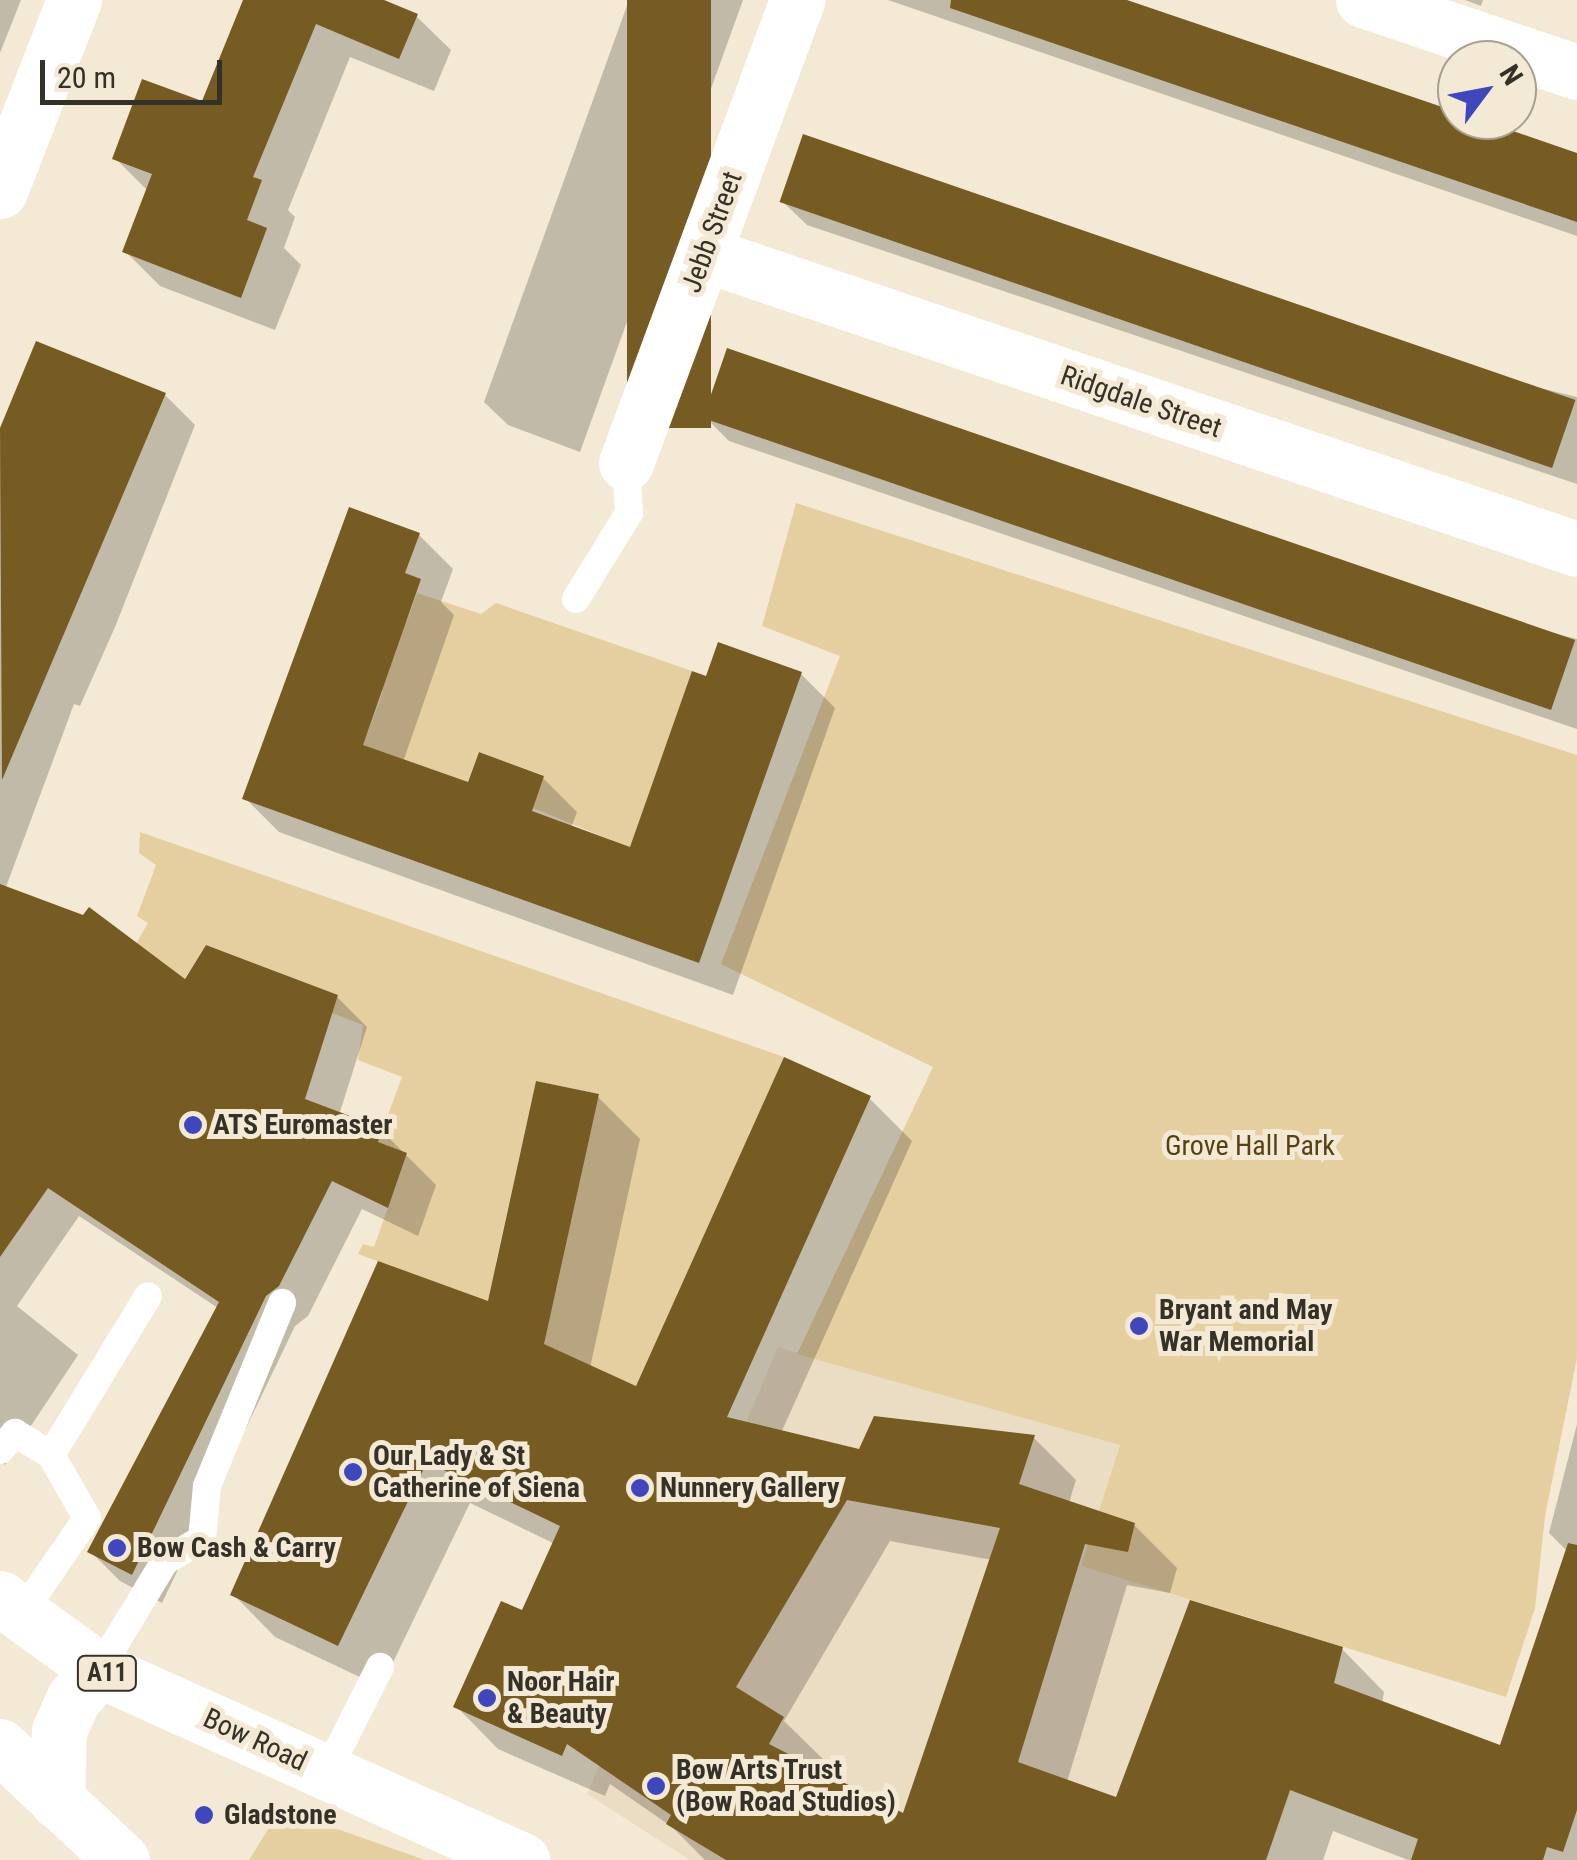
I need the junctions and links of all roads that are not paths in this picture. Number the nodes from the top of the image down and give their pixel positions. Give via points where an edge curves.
1 (74, 0) edge
2 (797, 0) edge
3 (1364, 0) edge
4 (1577, 72) edge
5 (0, 190) edge
6 (704, 254) junction
7 (626, 463) joint
8 (1577, 549) edge
9 (576, 600) dead end
10 (148, 1296) dead end
11 (282, 1302) dead end
12 (0, 1450) edge
13 (51, 1456) junction
14 (10, 1607) edge
15 (380, 1667) dead end
16 (99, 1670) junction
17 (0, 1746) edge
18 (326, 1772) junction
19 (57, 1802) junction
20 (122, 1860) edge
21 (522, 1860) edge

1 - 5 main road
2 - 6 main road, Jebb Street
3 - 4 main road
6 - 7 main road, Jebb Street
6 - 8 main road, Ridgdale Street
7 - 9 lane via 629,513
10 - 13 lane
11 - 16 lane via 207,1486 202,1539 164,1561
12 - 13 lane via 14,1434
13 - 14 lane via 87,1518
14 - 16 main road, Bow Road / A11
15 - 18 lane
16 - 18 main road, Bow Road / A11
16 - 19 main road, A11 via 73,1698 60,1731
17 - 19 main road
18 - 21 main road, Bow Road / A11
19 - 20 main road

